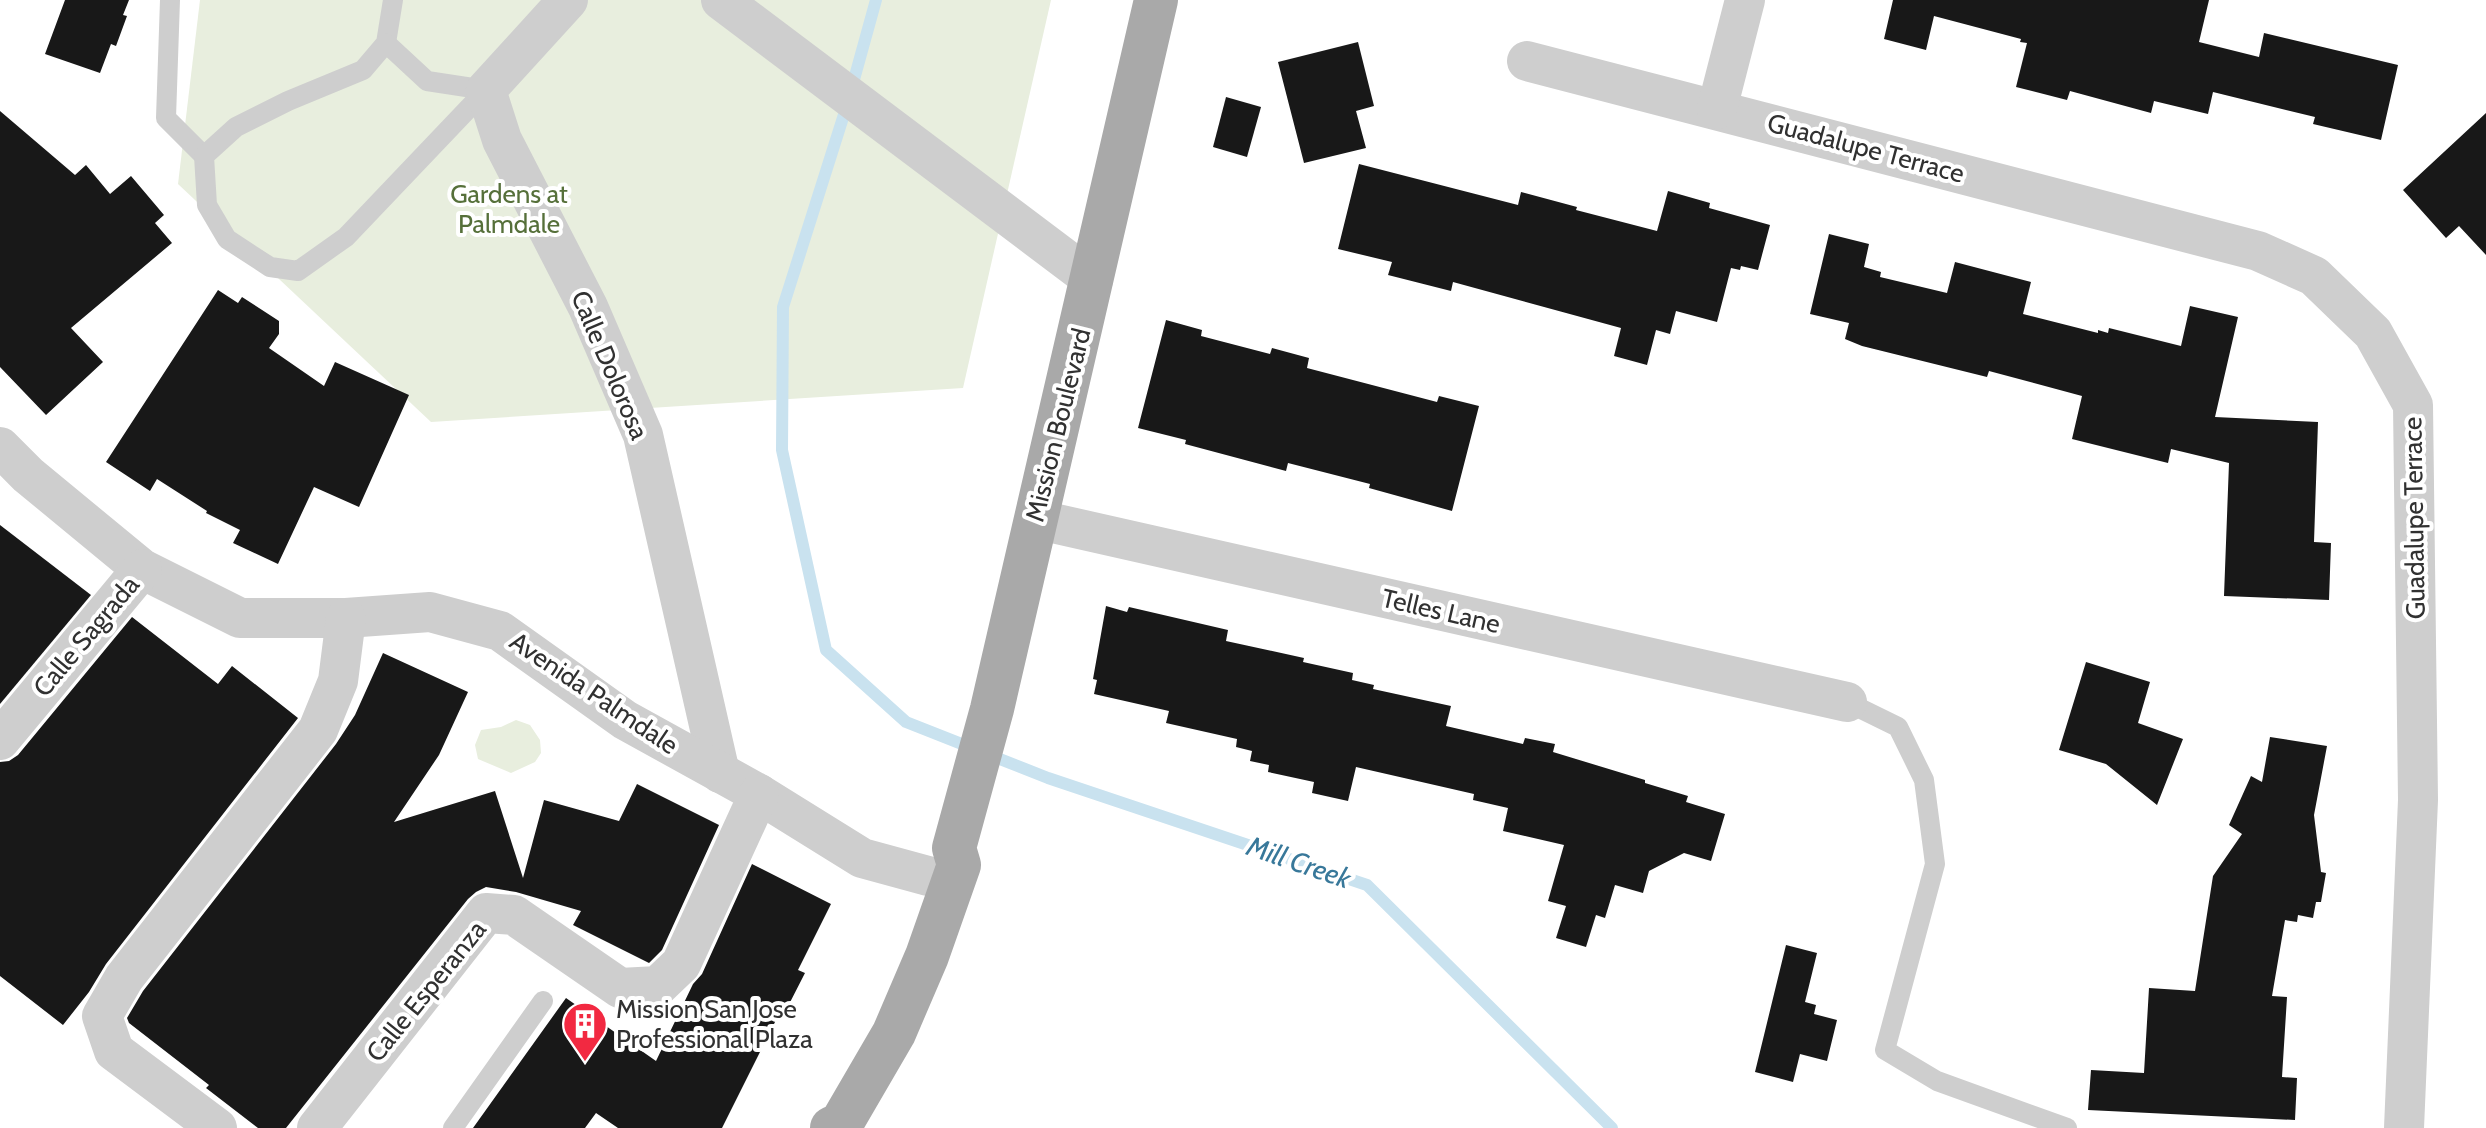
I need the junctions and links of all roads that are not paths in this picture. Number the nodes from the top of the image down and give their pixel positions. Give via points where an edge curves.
1 (170, 0) edge
2 (393, 0) edge
3 (568, 0) edge
4 (721, 0) edge
5 (1156, 0) edge
6 (1745, 0) edge
7 (386, 43) junction
8 (1527, 61) dead end
9 (486, 90) junction
10 (1717, 109) junction
11 (204, 156) junction
12 (1093, 280) junction
13 (0, 447) edge
14 (1035, 519) junction
15 (142, 569) junction
16 (346, 618) junction
17 (1847, 702) joint
18 (0, 740) edge
19 (720, 773) junction
20 (759, 794) junction
21 (941, 862) junction
22 (543, 1001) dead end
23 (217, 1128) edge
24 (317, 1128) edge
25 (453, 1128) edge
26 (820, 1128) edge
27 (832, 1128) edge
28 (2067, 1128) edge
29 (2404, 1128) edge

1 - 11 lane via 166,118
2 - 7 lane
3 - 9 street
4 - 12 street
5 - 12 main road, Mission Boulevard
6 - 10 street
7 - 9 lane via 427,81
7 - 11 lane via 363,70 236,127
8 - 10 street, Guadalupe Terrace
9 - 11 lane via 346,237 298,271 270,267 227,239 207,205
9 - 19 street, Calle Dolorosa via 502,140 588,307 643,435
10 - 29 street, Guadalupe Terrace via 2258,251 2314,276 2373,333 2413,405 2418,800
12 - 14 main road, Mission Boulevard
13 - 15 street, Avenida Palmdale
14 - 17 street, Telles Lane
14 - 21 main road, Mission Boulevard via 967,803
15 - 16 street, Avenida Palmdale via 240,618
15 - 18 street, Calle Sagrada
16 - 19 street, Avenida Palmdale via 430,612 500,631 625,720
16 - 23 street via 338,681 318,730 124,978 102,1016 114,1051
17 - 28 lane via 1898,727 1924,780 1935,864 1885,1050 1937,1081
19 - 20 street, Avenida Palmdale
20 - 21 street, Avenida Palmdale via 862,858
20 - 24 street, Calle Esperanza via 681,964 658,986 620,988 514,915 486,913
21 - 26 main road, Mission Boulevard via 865,1029 819,1110
21 - 27 main road, Mission Boulevard via 959,865 927,956 894,1033 841,1124
22 - 25 lane

